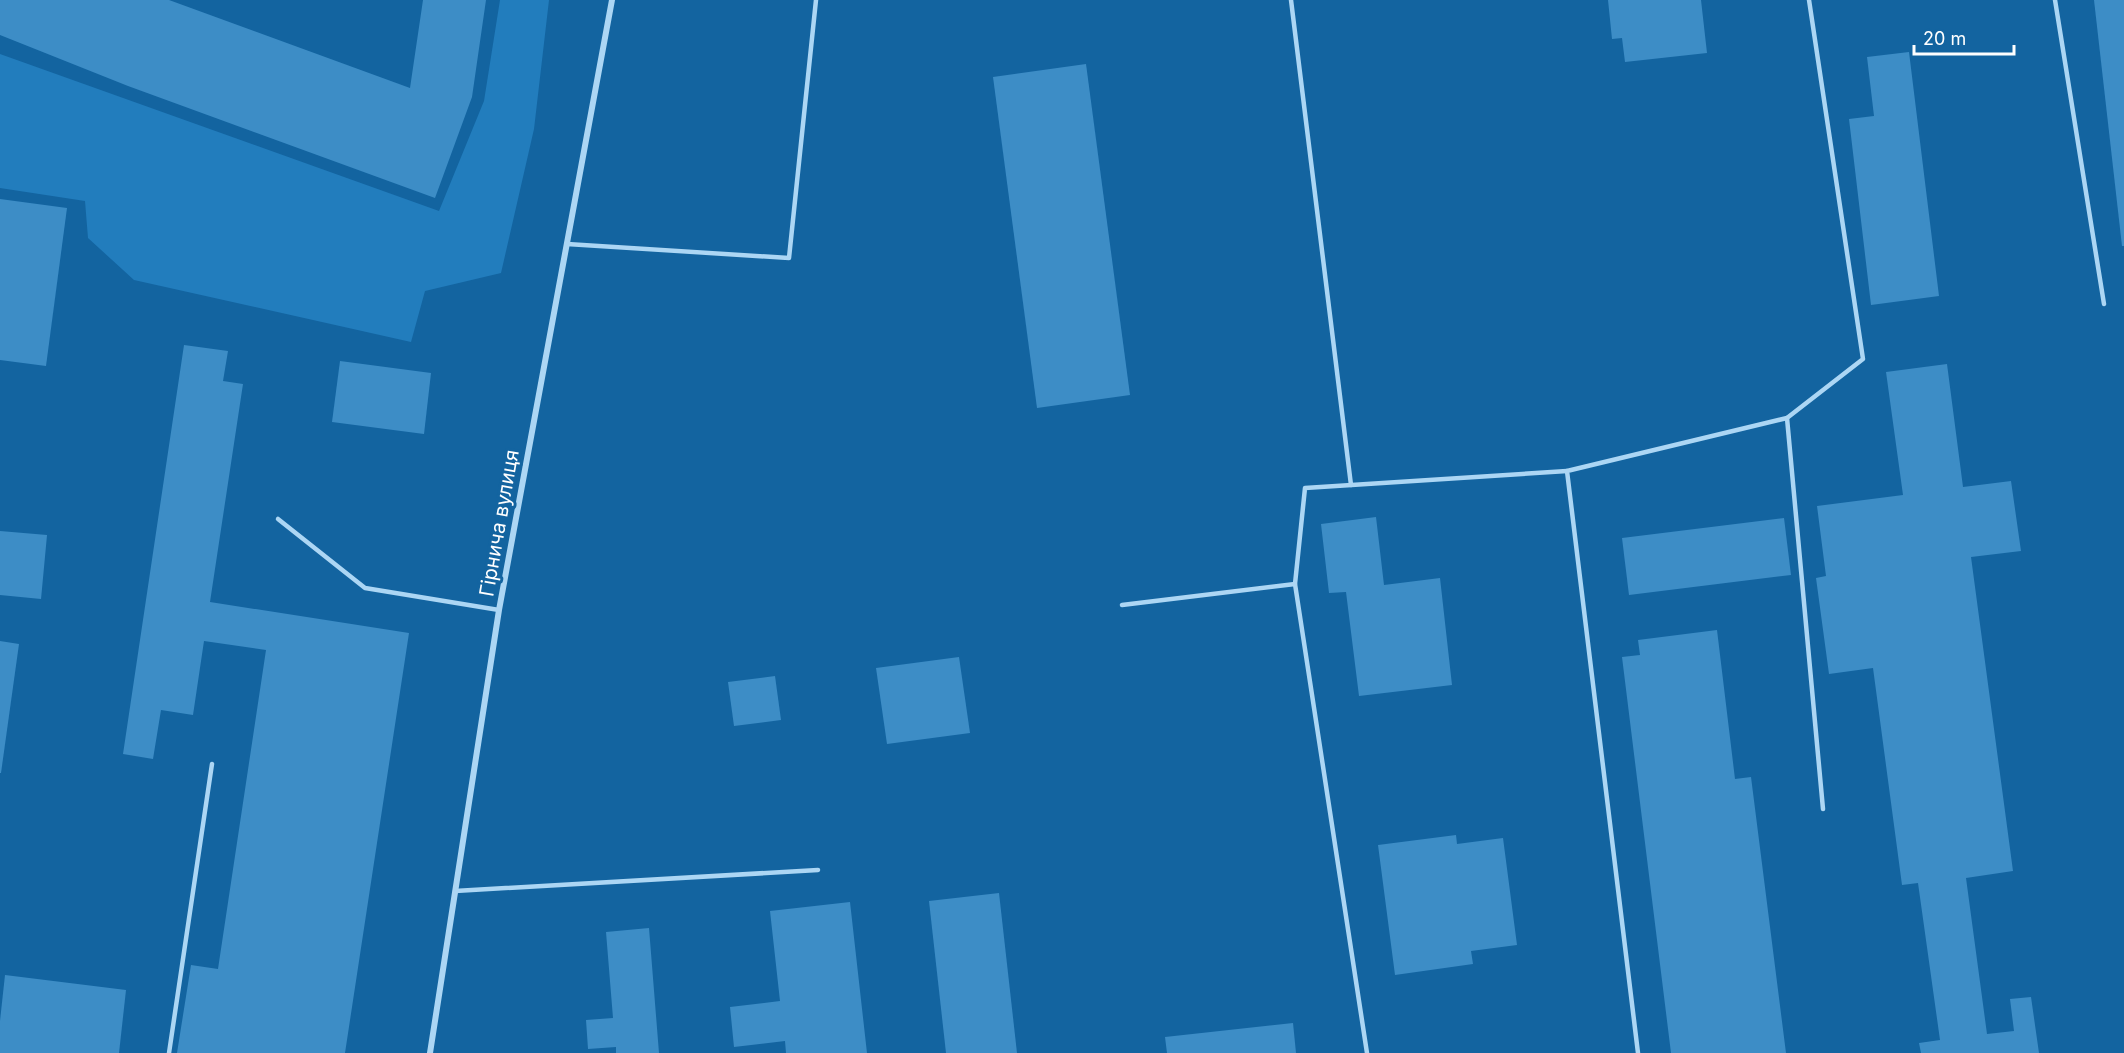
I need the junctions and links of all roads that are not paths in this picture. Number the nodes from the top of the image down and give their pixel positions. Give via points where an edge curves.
1 (612, 0) edge
2 (816, 0) edge
3 (1291, 0) edge
4 (1809, 0) edge
5 (2055, 0) edge
6 (567, 244) junction
7 (2104, 304) dead end
8 (1786, 418) junction
9 (1567, 471) junction
10 (1351, 484) junction
11 (278, 519) dead end
12 (1295, 584) junction
13 (1122, 605) dead end
14 (500, 610) junction
15 (212, 764) dead end
16 (1823, 809) dead end
17 (818, 870) dead end
18 (455, 891) junction
19 (169, 1053) edge
20 (429, 1053) edge
21 (1367, 1053) edge
22 (1638, 1053) edge

1 - 6 street, Гірнича вулиця
2 - 6 lane via 789,258
3 - 10 lane
4 - 8 lane via 1863,359
5 - 7 lane
6 - 14 street, Гірнича вулиця
8 - 9 lane
8 - 16 lane
9 - 10 lane
9 - 22 lane
10 - 12 lane via 1305,488
11 - 14 lane via 365,588
12 - 13 lane
12 - 21 lane
14 - 18 street, Гірнича вулиця
15 - 19 lane
17 - 18 lane
18 - 20 street, Гірнича вулиця

